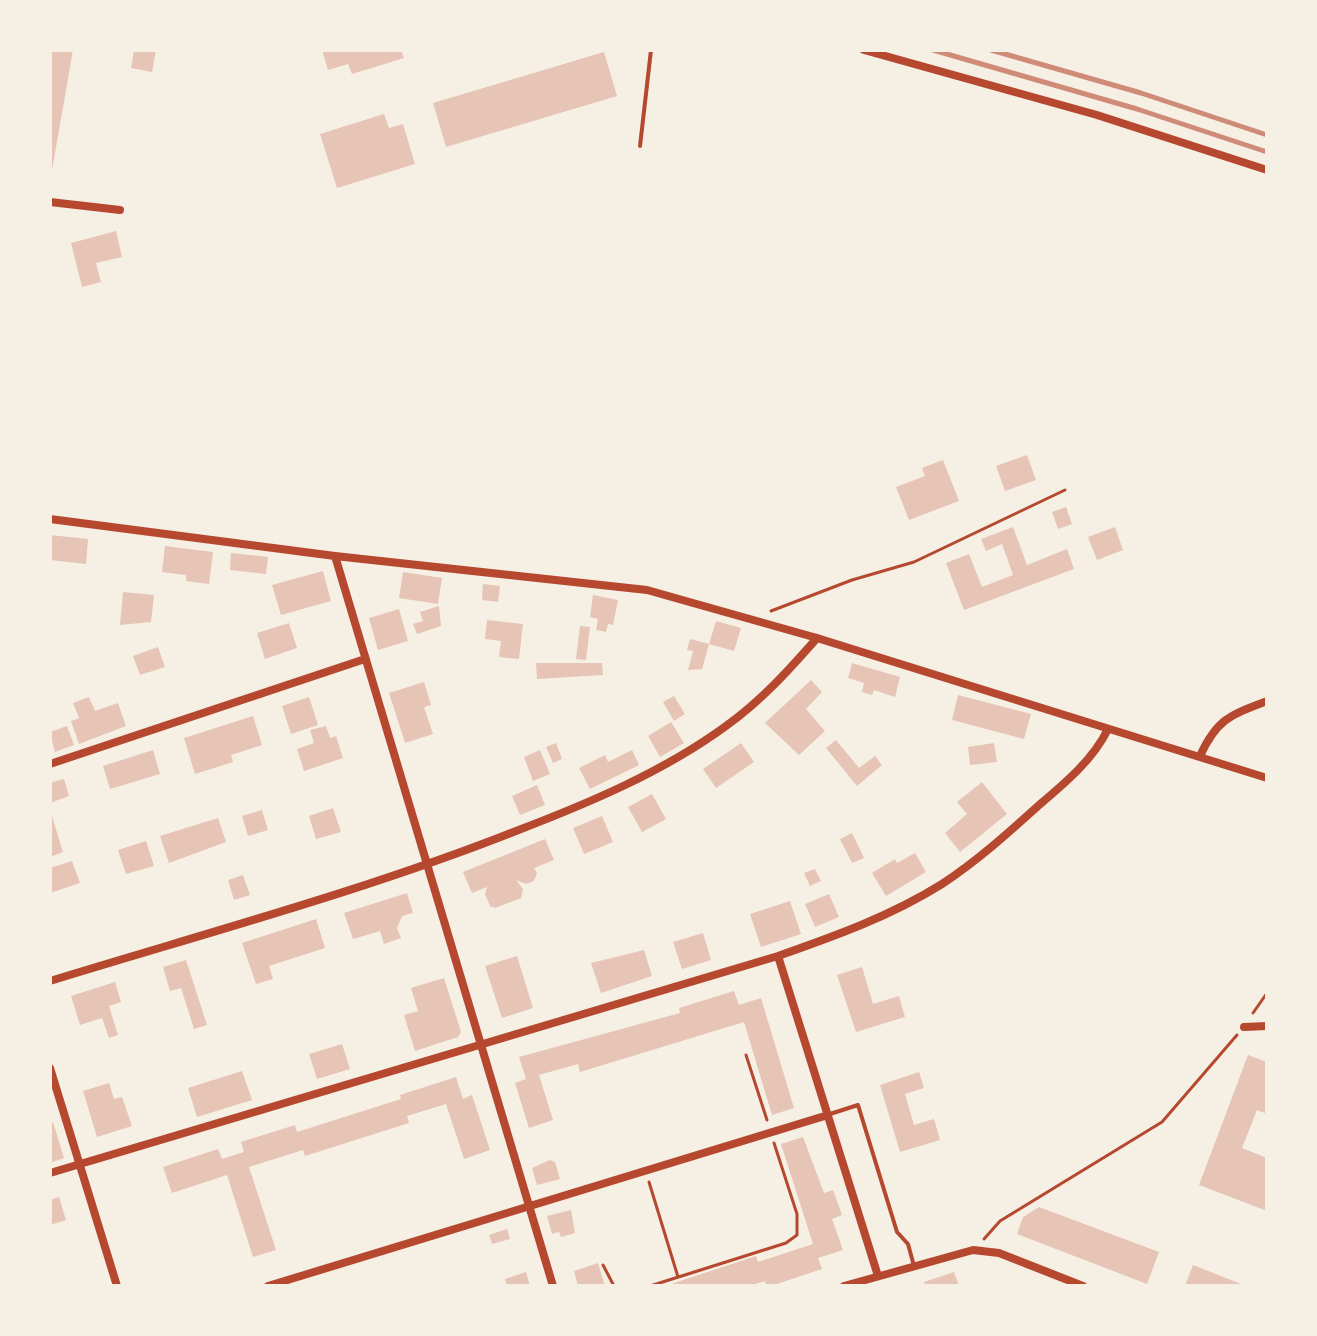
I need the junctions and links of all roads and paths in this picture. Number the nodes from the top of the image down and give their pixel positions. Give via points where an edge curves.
1 (651, 50) edge
2 (864, 50) edge
3 (640, 146) dead end
4 (1267, 170) edge
5 (50, 202) edge
6 (120, 210) dead end
7 (1065, 490) dead end
8 (50, 519) edge
9 (335, 556) junction
10 (760, 622) junction
11 (817, 638) junction
12 (365, 659) junction
13 (1267, 701) edge
14 (1108, 729) junction
15 (1200, 756) junction
16 (50, 764) edge
17 (1267, 778) edge
18 (427, 867) junction
19 (778, 956) junction
20 (50, 981) edge
21 (1267, 993) edge
22 (1267, 1026) edge
23 (1244, 1027) junction
24 (480, 1045) junction
25 (746, 1055) dead end
26 (50, 1068) edge
27 (828, 1115) junction
28 (771, 1132) junction
29 (79, 1163) junction
30 (646, 1170) junction
31 (50, 1173) edge
32 (529, 1206) junction
33 (973, 1250) junction
34 (603, 1265) dead end
35 (914, 1266) junction
36 (878, 1276) junction
37 (678, 1277) junction
38 (117, 1286) edge
39 (268, 1286) edge
40 (553, 1286) edge
41 (614, 1286) edge
42 (650, 1286) edge
43 (844, 1286) edge
44 (1083, 1286) edge

1 - 3 lane
2 - 4 street via 1097,115
5 - 6 street
7 - 10 path via 914,562 776,608
8 - 9 street
9 - 10 street via 647,590
9 - 12 street
10 - 11 street
11 - 14 street
11 - 18 street via 773,688 726,727 664,766 571,810
12 - 16 street
12 - 18 street
13 - 15 street via 1229,716 1212,730
14 - 15 street
14 - 19 street via 1100,746 1056,791 951,878 891,912
15 - 17 street
18 - 20 street
18 - 24 street
19 - 24 street
19 - 27 street
21 - 23 path
22 - 23 street
23 - 33 path via 1162,1122 1000,1221
24 - 29 street
24 - 32 street
25 - 28 path
26 - 29 street
27 - 28 street
27 - 35 lane via 858,1105 897,1232 908,1244
27 - 36 street
28 - 30 street
28 - 37 path via 797,1214 797,1235
29 - 31 street
29 - 38 street
30 - 32 street
30 - 37 path
32 - 39 street
32 - 40 street
33 - 35 street
33 - 44 street via 999,1253
34 - 41 path
35 - 36 street
36 - 43 street
37 - 42 path

